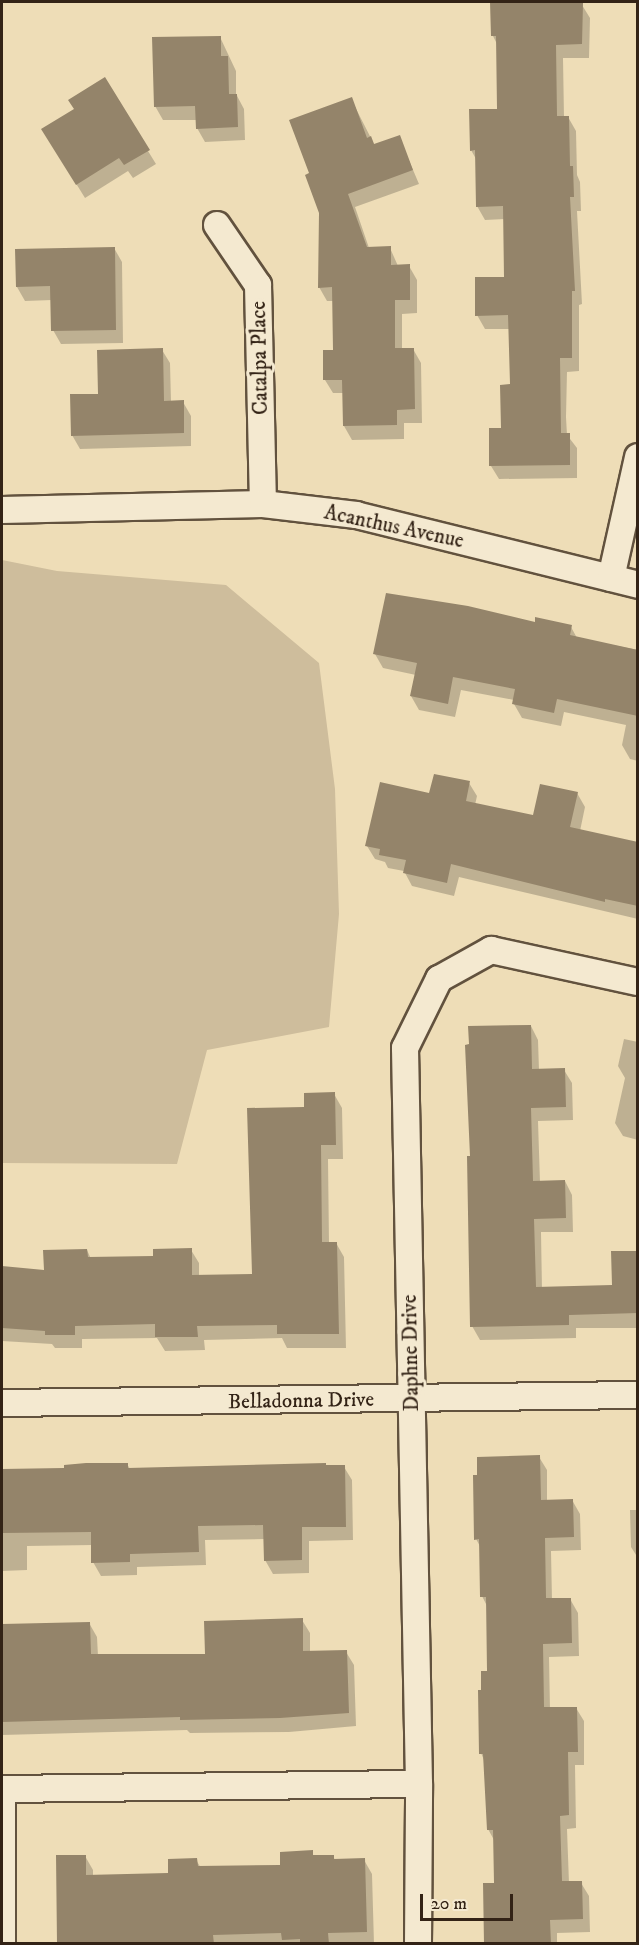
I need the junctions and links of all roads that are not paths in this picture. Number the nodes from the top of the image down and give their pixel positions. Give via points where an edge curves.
1 (217, 225) dead end
2 (638, 457) edge
3 (263, 504) junction
4 (2, 510) edge
5 (610, 578) junction
6 (638, 585) edge
7 (638, 982) edge
8 (638, 1395) edge
9 (411, 1400) junction
10 (2, 1403) edge
11 (419, 1784) junction
12 (2, 1789) edge
13 (2, 1944) edge
14 (418, 1944) edge

1 - 3 street, Catalpa Place via 258,285
2 - 5 street
3 - 4 street, Acanthus Avenue
3 - 5 street, Acanthus Avenue via 357,515
5 - 6 street, Acanthus Avenue
7 - 9 street, Daphne Drive via 490,950 439,979 405,1048
8 - 9 street, Belladonna Drive
9 - 10 street, Belladonna Drive
9 - 11 street, Daphne Drive
11 - 12 street
11 - 14 street, Daphne Drive
12 - 13 street

